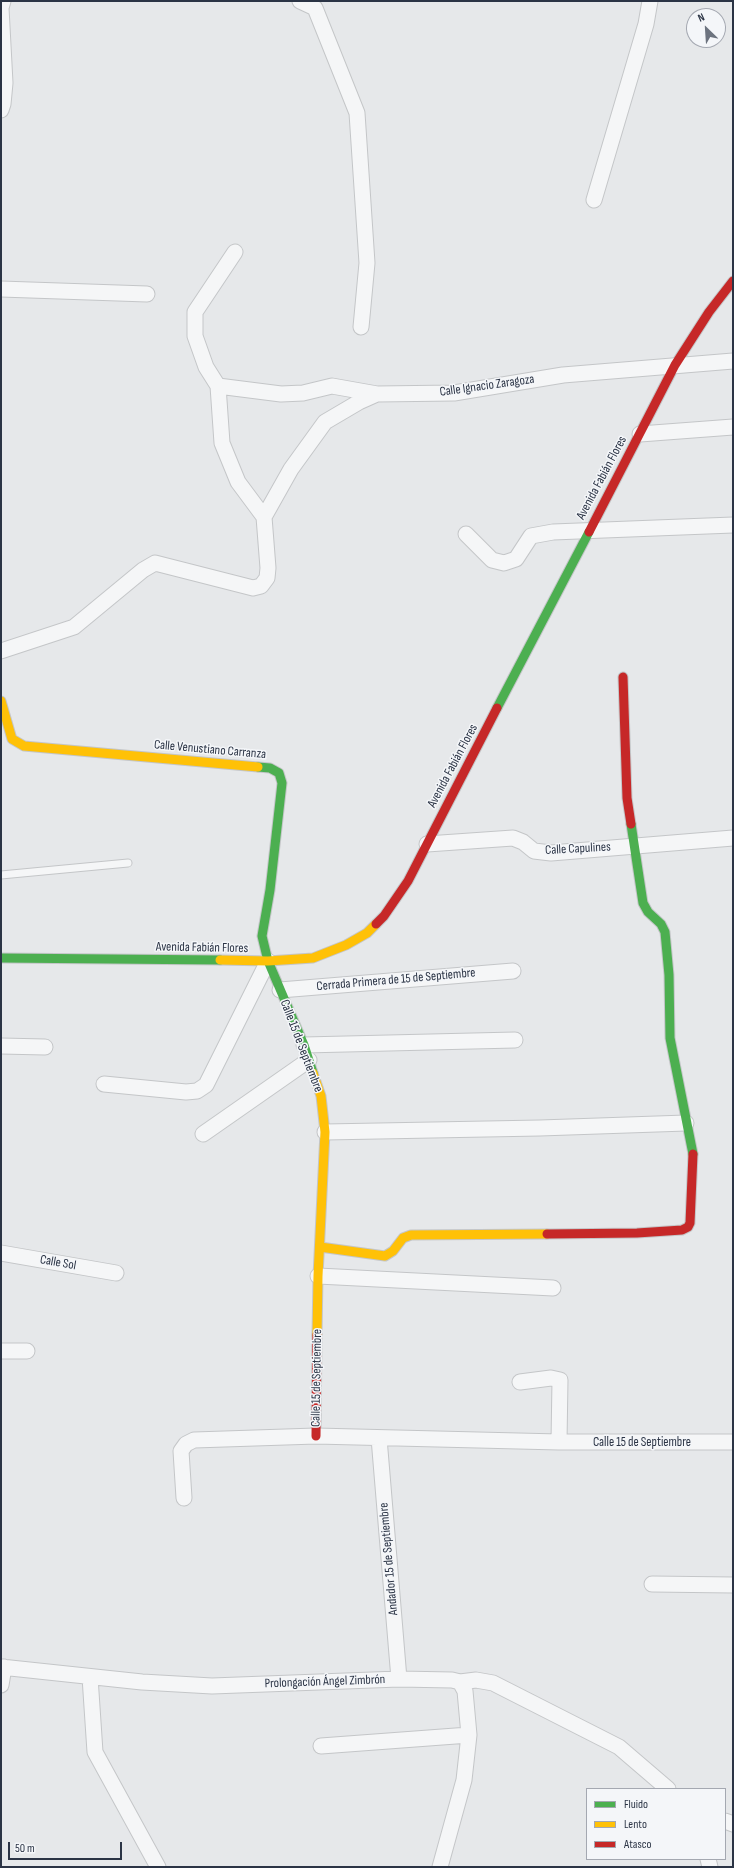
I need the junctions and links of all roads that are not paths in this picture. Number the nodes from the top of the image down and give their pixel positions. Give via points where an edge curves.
1 (3, 1) edge
2 (300, 1) edge
3 (650, 1) edge
4 (1, 110) edge
5 (594, 200) dead end
6 (235, 252) dead end
7 (733, 281) edge
8 (1, 289) edge
9 (147, 294) dead end
10 (361, 327) dead end
11 (733, 361) edge
12 (675, 365) junction
13 (218, 386) junction
14 (377, 394) junction
15 (733, 428) edge
16 (640, 434) junction
17 (264, 517) junction
18 (733, 525) edge
19 (588, 531) junction
20 (466, 534) dead end
21 (1, 651) edge
22 (623, 677) dead end
23 (1, 701) edge
24 (733, 838) edge
25 (427, 844) junction
26 (634, 846) junction
27 (128, 863) dead end
28 (1, 875) edge
29 (1, 958) edge
30 (268, 961) junction
31 (513, 971) dead end
32 (280, 990) junction
33 (515, 1040) dead end
34 (304, 1045) junction
35 (1, 1046) edge
36 (45, 1047) dead end
37 (309, 1060) junction
38 (104, 1084) dead end
39 (686, 1123) junction
40 (326, 1132) junction
41 (203, 1134) dead end
42 (320, 1247) junction
43 (1, 1253) edge
44 (116, 1273) dead end
45 (318, 1276) junction
46 (553, 1288) dead end
47 (1, 1351) edge
48 (27, 1351) dead end
49 (520, 1382) dead end
50 (316, 1436) junction
51 (379, 1438) junction
52 (559, 1442) junction
53 (733, 1442) edge
54 (184, 1498) dead end
55 (652, 1584) dead end
56 (733, 1585) edge
57 (3, 1667) edge
58 (90, 1677) junction
59 (399, 1679) junction
60 (460, 1682) junction
61 (1, 1685) edge
62 (469, 1735) junction
63 (321, 1746) dead end
64 (667, 1788) edge
65 (158, 1867) edge
66 (440, 1867) edge

1 - 4 street via 5,83
2 - 10 street via 315,8 357,113 367,263
3 - 5 street via 646,24
6 - 13 street via 195,312 195,336 206,367
7 - 12 street, Avenida Fabián Flores via 709,312
8 - 9 street
11 - 12 street, Calle Ignacio Zaragoza
12 - 14 street, Calle Ignacio Zaragoza via 563,375 454,393
12 - 16 street, Avenida Fabián Flores
13 - 14 street via 281,394 303,393 332,386
13 - 17 street via 222,443 238,482
14 - 17 street, Calle Ignacio Zaragoza via 325,422 291,469
15 - 16 street
16 - 19 street, Avenida Fabián Flores
17 - 21 street via 268,568 267,578 261,586 253,588 155,563 74,627
18 - 19 street
19 - 20 street via 553,532 531,536 516,559 504,563 492,560
19 - 25 street, Avenida Fabián Flores
22 - 26 street via 626,798
23 - 30 street, Calle Venustiano Carranza via 12,739 24,746 270,768 279,773 282,783 262,936
24 - 26 street, Calle Capulines
25 - 26 street, Calle Capulines via 513,838 534,851 550,853
25 - 30 street, Avenida Fabián Flores via 408,881 384,916 367,933 346,945 313,958
26 - 39 street via 643,903 665,932 670,1038
27 - 28 lane
29 - 30 street, Avenida Fabián Flores
30 - 32 street, Calle 15 de Septiembre
30 - 38 street via 206,1085 197,1091 186,1092
31 - 32 street, Cerrada Primera de 15 de Septiembre
32 - 34 street, Calle 15 de Septiembre
33 - 34 street
34 - 37 street, Calle 15 de Septiembre
35 - 36 street
37 - 40 street, Calle 15 de Septiembre via 321,1096
37 - 41 street
39 - 40 street
39 - 42 street via 693,1159 690,1223 682,1230 638,1233 412,1235 403,1238 393,1251 385,1256
40 - 42 street, Calle 15 de Septiembre
42 - 45 street, Calle 15 de Septiembre
43 - 44 street, Calle Sol
45 - 46 street
45 - 50 street, Calle 15 de Septiembre
47 - 48 street
49 - 52 street via 550,1378 560,1380
50 - 51 street, Calle 15 de Septiembre
50 - 54 street via 194,1440 186,1444 182,1450
51 - 52 street, Calle 15 de Septiembre
51 - 59 street, Andador 15 de Septiembre
52 - 53 street, Calle 15 de Septiembre
55 - 56 street
57 - 58 street, Prolongación Ángel Zimbrón
57 - 61 street
58 - 59 street, Prolongación Ángel Zimbrón via 212,1686
58 - 65 street via 95,1752
59 - 60 street, Prolongación Ángel Zimbrón
60 - 62 street via 465,1691
60 - 64 street, Prolongación Ángel Zimbrón via 476,1680 493,1683 618,1747
62 - 63 street
62 - 66 street via 464,1780

